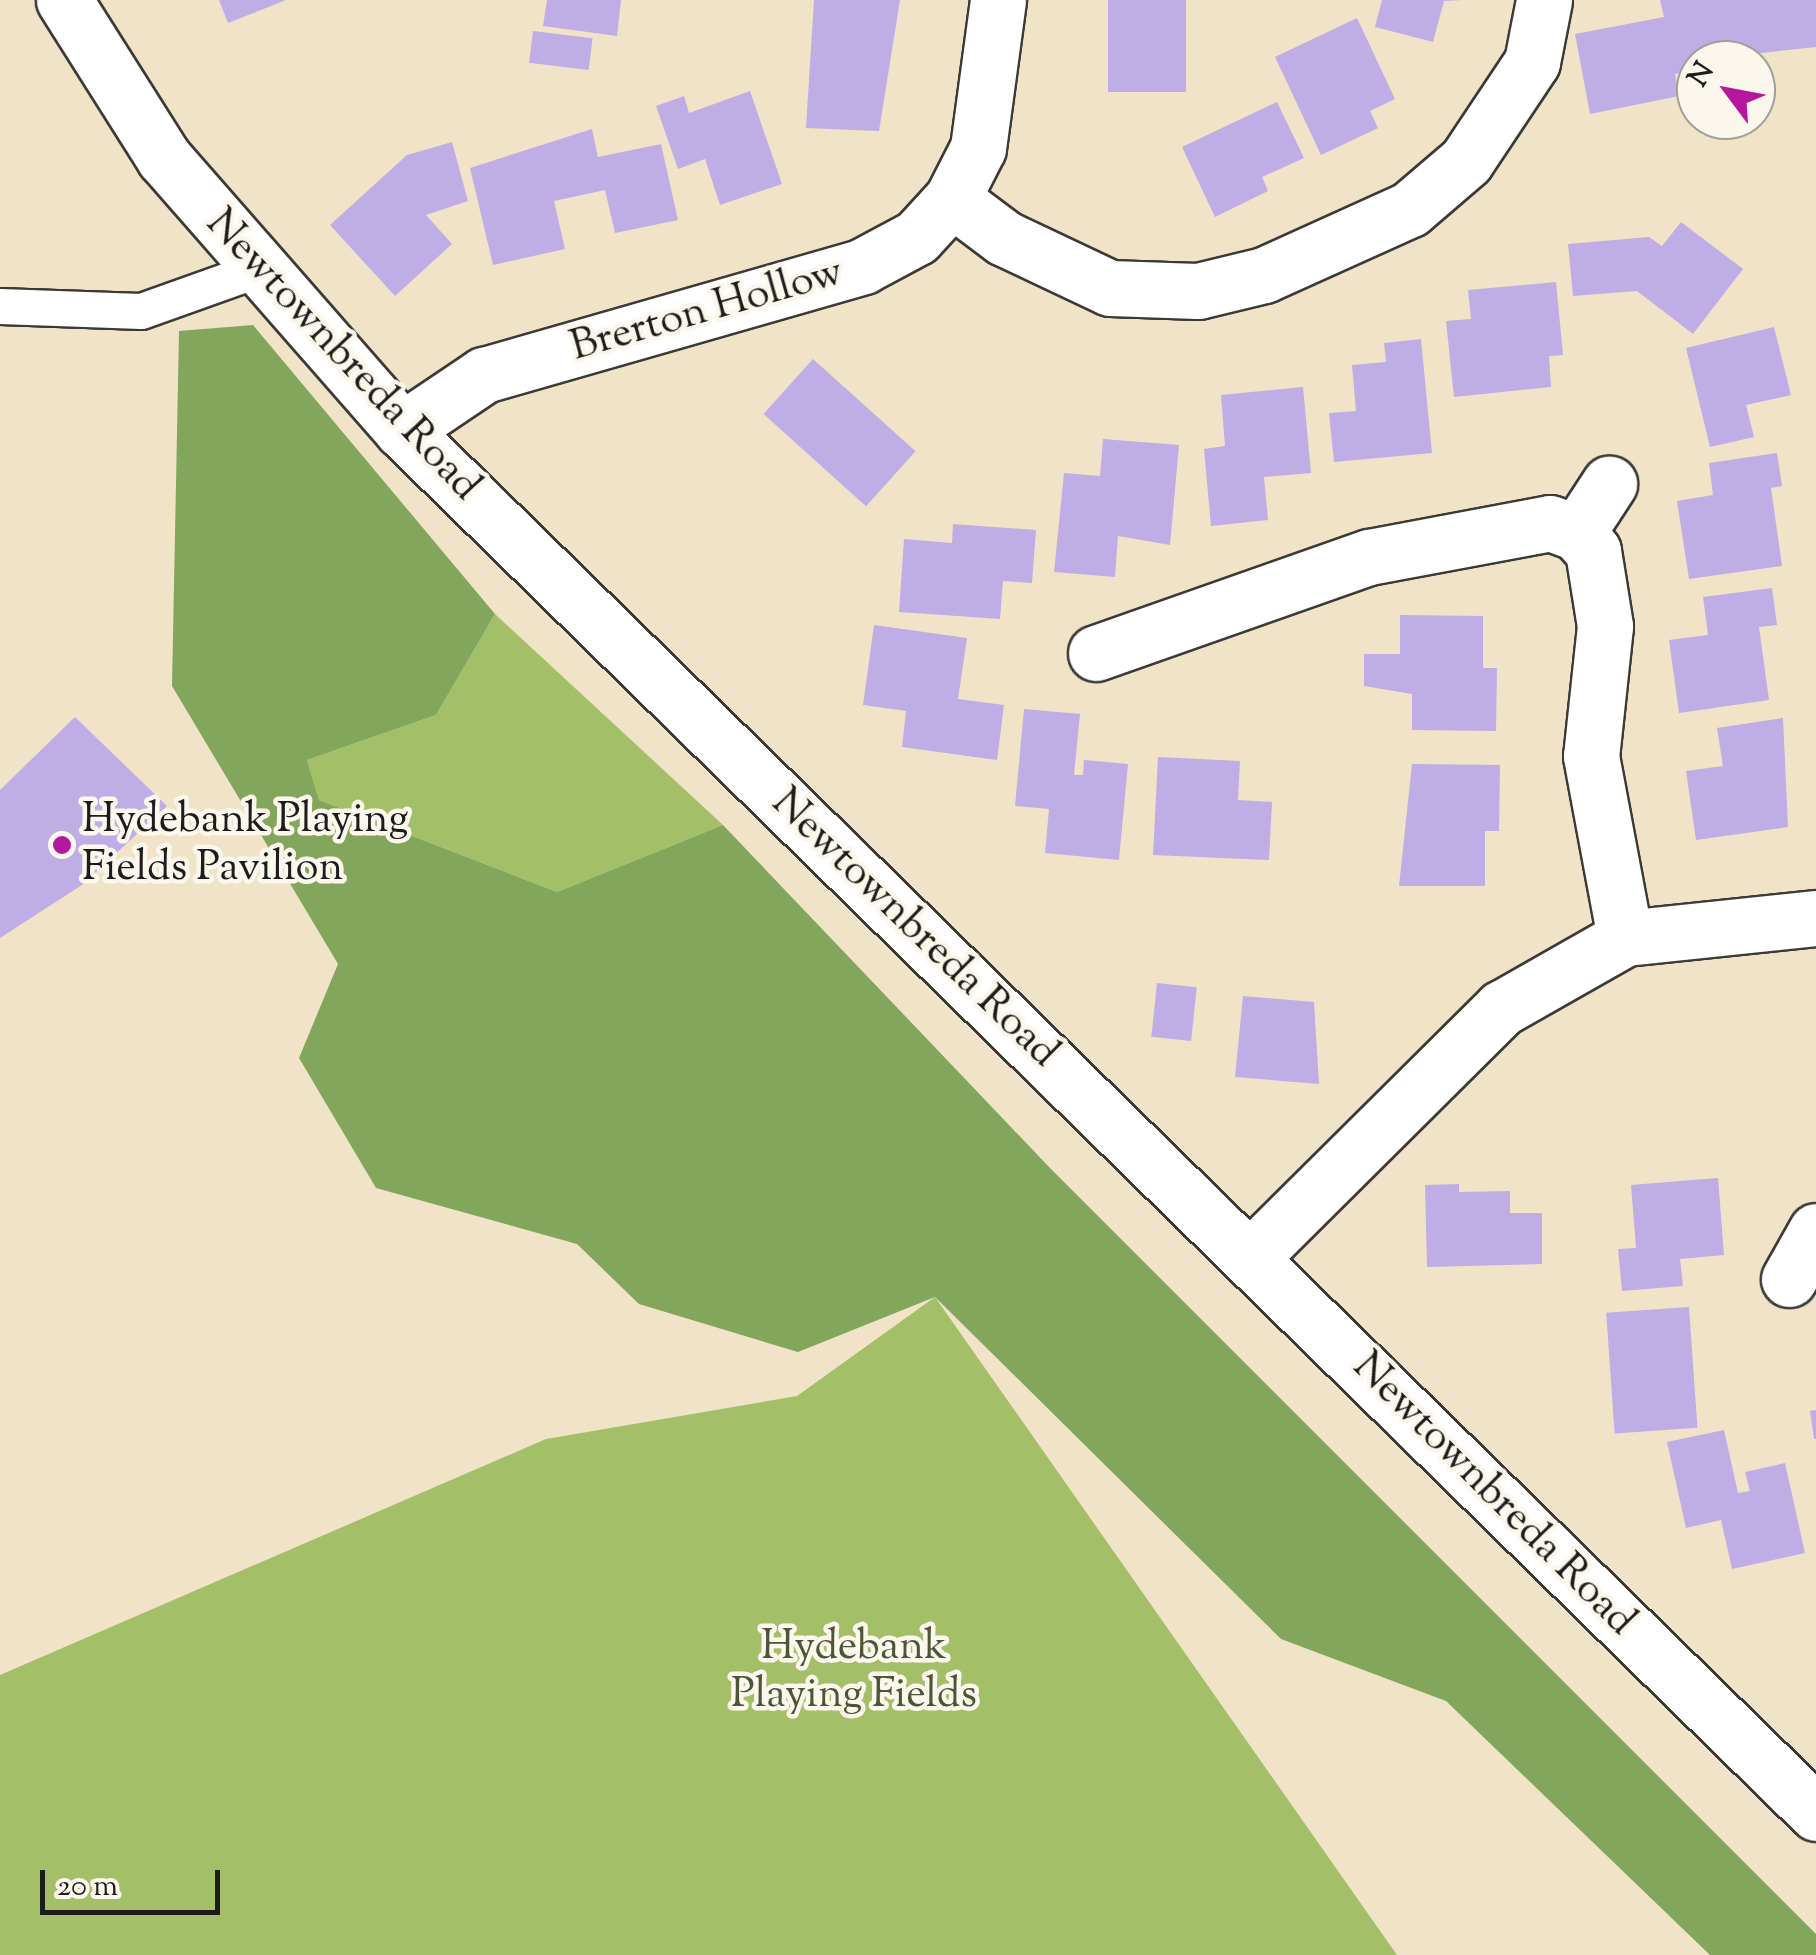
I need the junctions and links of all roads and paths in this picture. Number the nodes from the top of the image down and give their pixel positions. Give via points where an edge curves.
1 (64, 0) edge
2 (998, 0) edge
3 (1544, 0) edge
4 (952, 199) junction
5 (256, 270) junction
6 (0, 306) edge
7 (402, 430) junction
8 (1609, 484) dead end
9 (1578, 533) junction
10 (1096, 653) dead end
11 (1816, 918) edge
12 (1626, 938) junction
13 (1816, 1230) edge
14 (1252, 1256) junction
15 (1788, 1279) dead end
16 (1816, 1813) edge

1 - 5 street, Newtownbreda Road via 164,158
2 - 4 street, Brerton Hollow via 978,148
3 - 4 street via 1532,62 1506,113 1466,161 1410,209 1264,275 1198,291 1110,288 1004,238
4 - 7 street, Brerton Hollow via 916,237 863,266 484,375
5 - 6 lane via 141,310
5 - 7 street, Newtownbreda Road
7 - 14 street, Newtownbreda Road
8 - 9 street
9 - 10 street via 1550,523 1369,557
9 - 12 street via 1592,551 1605,626 1592,756
11 - 12 street
12 - 14 street via 1502,1008
13 - 15 street
14 - 16 street, Newtownbreda Road

